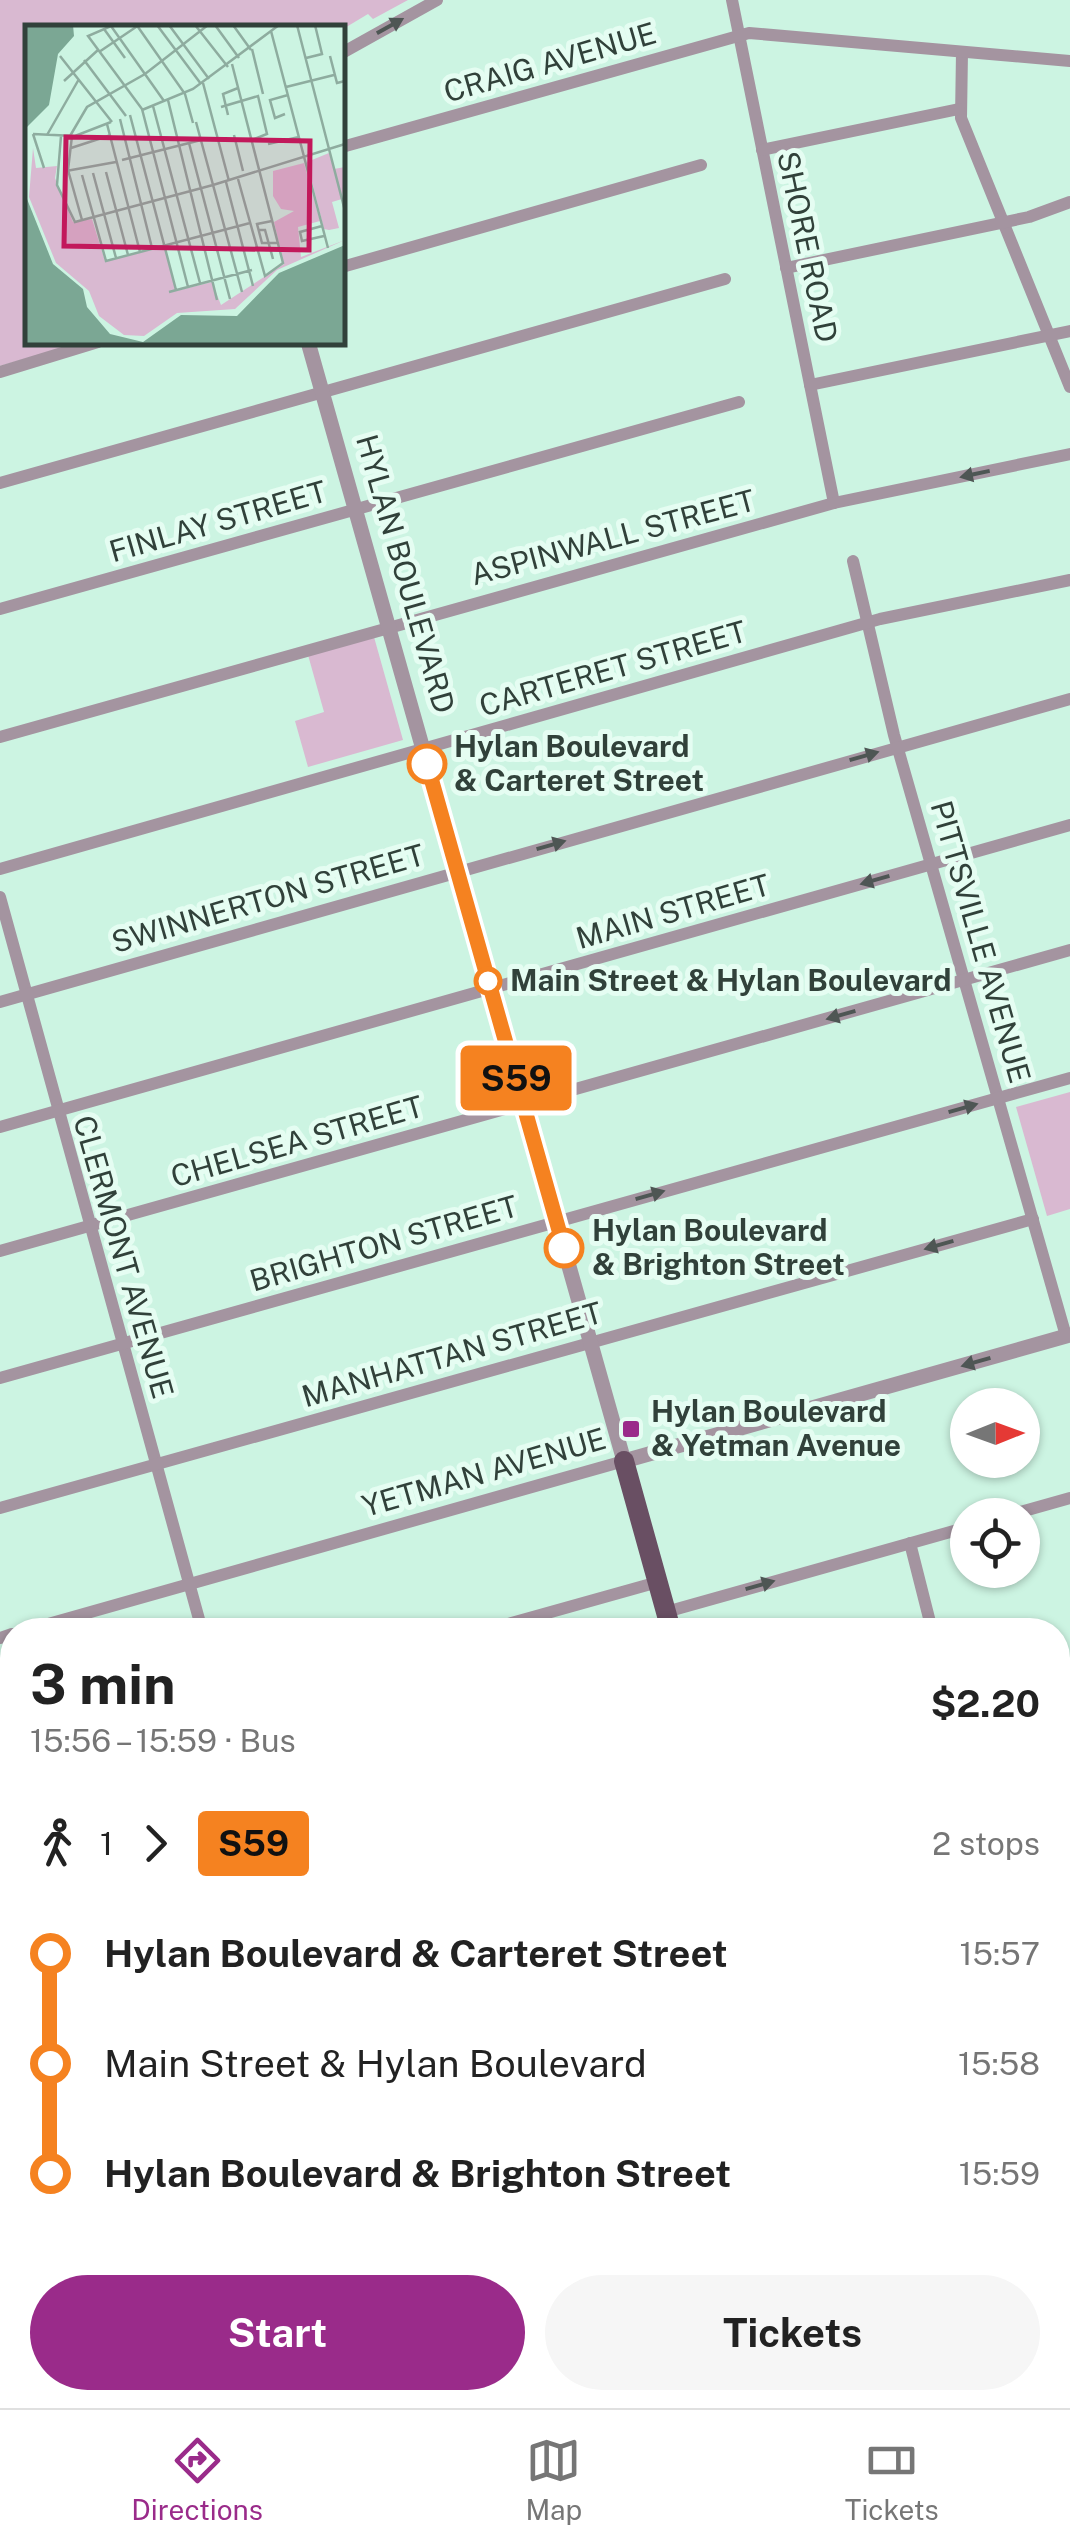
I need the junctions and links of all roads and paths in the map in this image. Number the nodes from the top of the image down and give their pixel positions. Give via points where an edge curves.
1 (437, 0) edge
2 (732, 0) edge
3 (739, 35) junction
4 (345, 50) edge
5 (962, 52) junction
6 (1070, 61) edge
7 (959, 108) junction
8 (345, 147) edge
9 (762, 150) junction
10 (702, 165) dead end
11 (1070, 202) edge
12 (1003, 223) junction
13 (345, 265) edge
14 (786, 268) junction
15 (724, 279) dead end
16 (1070, 331) edge
17 (1050, 337) junction
18 (88, 345) edge
19 (309, 345) edge
20 (0, 372) edge
21 (810, 384) junction
22 (1070, 387) edge
23 (322, 392) junction
24 (739, 402) dead end
25 (1070, 454) edge
26 (0, 483) edge
27 (834, 503) junction
28 (355, 510) junction
29 (853, 561) dead end
30 (1070, 580) edge
31 (0, 610) edge
32 (866, 624) junction
33 (388, 626) junction
34 (1070, 699) edge
35 (0, 737) edge
36 (898, 747) junction
37 (423, 748) junction
38 (1070, 825) edge
39 (932, 864) junction
40 (0, 868) edge
41 (458, 871) junction
42 (0, 897) edge
43 (1070, 950) edge
44 (966, 980) junction
45 (491, 989) junction
46 (26, 994) junction
47 (0, 1002) edge
48 (1070, 1078) edge
49 (998, 1098) junction
50 (524, 1104) junction
51 (57, 1111) junction
52 (0, 1127) edge
53 (1032, 1219) junction
54 (556, 1221) junction
55 (88, 1227) junction
56 (0, 1251) edge
57 (1068, 1335) edge
58 (590, 1342) junction
59 (122, 1344) junction
60 (0, 1378) edge
61 (624, 1462) junction
62 (156, 1464) junction
63 (1070, 1498) edge
64 (1040, 1506) edge
65 (0, 1508) edge
66 (950, 1532) edge
67 (910, 1543) junction
68 (658, 1582) junction
69 (189, 1584) junction
70 (70, 1618) edge
71 (199, 1618) edge
72 (530, 1618) edge
73 (668, 1618) edge
74 (678, 1618) edge
75 (929, 1618) edge

4 -> 1 street
2 - 3 street, SHORE ROAD
3 - 5 street, CRAIG AVENUE
3 - 8 street, CRAIG AVENUE
3 - 9 street, SHORE ROAD
5 - 6 street, CRAIG AVENUE
5 - 7 street
7 - 9 street
7 - 12 street
9 - 14 street, SHORE ROAD
10 - 13 street
11 - 12 street
12 - 14 street
12 - 17 street
14 - 21 street, SHORE ROAD
15 - 23 street
16 - 17 street
17 - 21 street
17 - 22 street
18 - 20 street
19 - 23 street, HYLAN BOULEVARD
21 - 27 street, SHORE ROAD
23 - 26 street
23 - 28 street, HYLAN BOULEVARD
24 - 28 street, FINLAY STREET
25 -> 27 street, ASPINWALL STREET
27 - 33 street, ASPINWALL STREET
28 - 31 street, FINLAY STREET
28 - 33 street, HYLAN BOULEVARD
29 - 32 street, PITTSVILLE AVENUE
30 - 32 street, CARTERET STREET
32 - 36 street, PITTSVILLE AVENUE
32 - 37 street, CARTERET STREET
33 - 35 street, ASPINWALL STREET
33 - 37 street, HYLAN BOULEVARD
34 - 36 street, SWINNERTON STREET
36 - 39 street, PITTSVILLE AVENUE
41 -> 36 street, SWINNERTON STREET
37 - 40 street, CARTERET STREET
37 - 41 street, HYLAN BOULEVARD
38 - 39 street, MAIN STREET
39 - 44 street, PITTSVILLE AVENUE
39 -> 45 street, MAIN STREET
41 - 45 street, HYLAN BOULEVARD
41 - 46 street, SWINNERTON STREET
42 - 46 street, CLERMONT AVENUE
43 - 44 street, CHELSEA STREET
44 - 49 street, PITTSVILLE AVENUE
44 -> 50 street, CHELSEA STREET
45 - 50 street, HYLAN BOULEVARD
45 - 51 street, MAIN STREET
46 - 47 street, SWINNERTON STREET
46 - 51 street, CLERMONT AVENUE
48 - 49 street, BRIGHTON STREET
49 - 53 street, PITTSVILLE AVENUE
54 -> 49 street, BRIGHTON STREET
50 - 54 street, HYLAN BOULEVARD
50 - 55 street, CHELSEA STREET
51 - 52 street, MAIN STREET
51 - 55 street, CLERMONT AVENUE
53 - 57 street, PITTSVILLE AVENUE
53 -> 58 street, MANHATTAN STREET
54 - 58 street, HYLAN BOULEVARD
54 - 59 street, BRIGHTON STREET
55 - 56 street, CHELSEA STREET
55 - 59 street, CLERMONT AVENUE
57 -> 61 street, YETMAN AVENUE
58 - 61 street, HYLAN BOULEVARD
58 - 62 street, MANHATTAN STREET
59 - 60 street, BRIGHTON STREET
59 - 62 street, CLERMONT AVENUE
61 - 68 main road, HYLAN BOULEVARD
61 - 69 street, YETMAN AVENUE
62 - 65 street, MANHATTAN STREET
62 - 69 street, CLERMONT AVENUE
63 - 64 street
66 - 67 street
74 -> 67 street
67 - 75 street
68 - 72 street
68 - 73 main road, HYLAN BOULEVARD
69 - 70 street, YETMAN AVENUE
69 - 71 street, CLERMONT AVENUE

